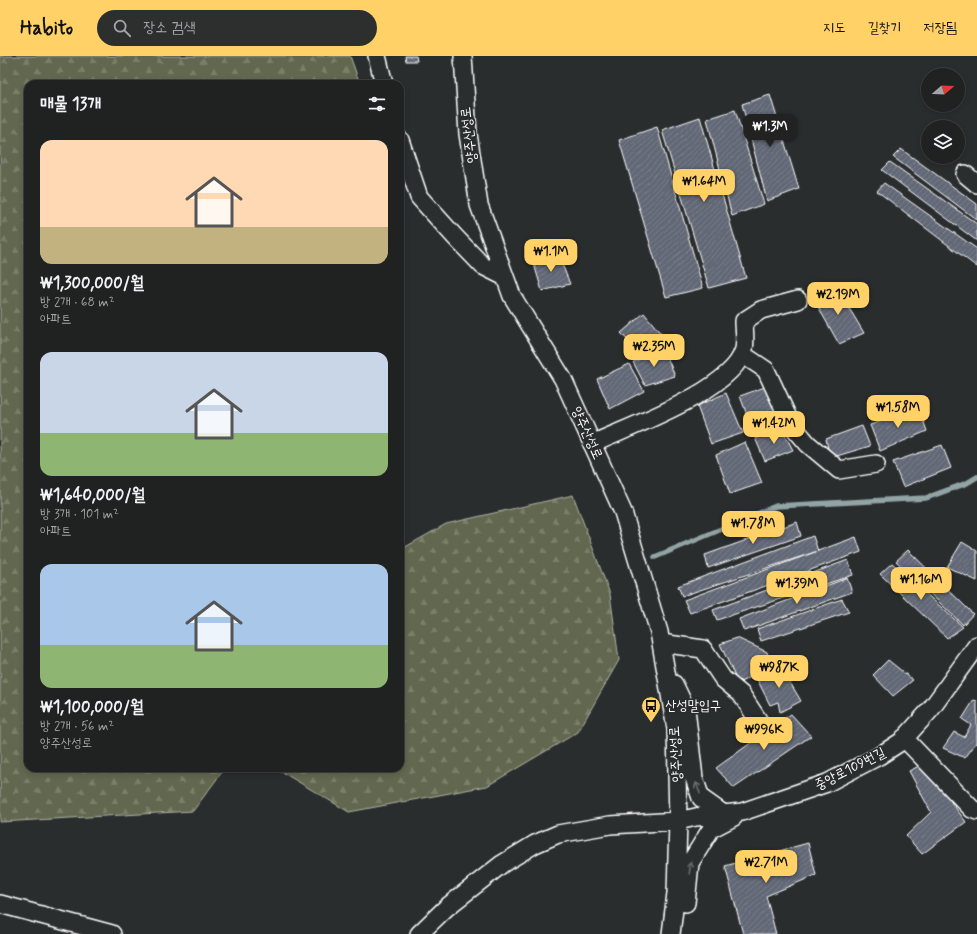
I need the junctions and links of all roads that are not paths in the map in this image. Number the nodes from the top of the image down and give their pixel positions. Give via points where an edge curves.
1 (377, 56) edge
2 (463, 56) edge
3 (383, 80) edge
4 (404, 152) edge
5 (505, 277) junction
6 (798, 300) dead end
7 (742, 354) junction
8 (592, 444) junction
9 (876, 464) dead end
10 (661, 644) junction
11 (977, 645) edge
12 (665, 665) junction
13 (760, 723) dead end
14 (904, 738) junction
15 (977, 811) edge
16 (742, 812) junction
17 (725, 814) junction
18 (678, 821) junction
19 (0, 904) edge
20 (112, 934) edge
21 (419, 934) edge
22 (671, 934) edge
23 (678, 934) edge

1 - 3 street
2 - 5 street, 양주산성로 via 468,134 479,205
4 - 5 street via 419,197 483,266
5 - 8 street, 양주산성로 via 512,296 563,379
6 - 7 street via 761,310 744,321 745,348
7 - 8 street via 738,362 709,388 666,411
7 - 9 street via 766,370 791,424 826,460 839,470
8 - 10 street, 양주산성로 via 623,512
10 - 12 street, 양주산성로
10 - 13 street via 703,649 723,679 741,694
11 - 14 street, 중앙로109번길 via 931,709
17 -> 12 street via 701,798 694,778 686,709
12 - 18 street, 양주산성로 via 676,729
14 - 15 street via 972,809
14 - 16 street, 중앙로109번길 via 879,756 827,783
16 - 17 street, 중앙로109번길
23 -> 16 street via 687,898 690,863 711,829
17 - 18 street, 중앙로109번길
18 - 21 street via 610,825 558,834 535,844 471,887
18 - 22 street, 양주산성로 via 676,893
19 - 20 street

